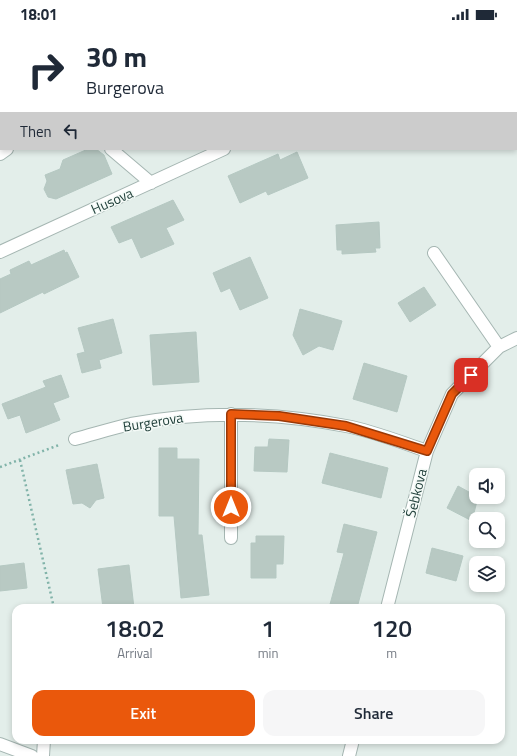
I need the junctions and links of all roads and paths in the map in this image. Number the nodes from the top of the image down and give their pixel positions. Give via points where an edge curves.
1 (113, 150) edge
2 (222, 150) edge
3 (152, 183) junction
4 (0, 252) edge
5 (434, 253) dead end
6 (517, 338) edge
7 (499, 347) junction
8 (231, 414) junction
9 (76, 439) joint
10 (427, 451) junction
11 (20, 460) junction
12 (0, 467) edge
13 (231, 538) dead end
14 (53, 604) edge
15 (388, 604) edge
16 (0, 744) edge
17 (44, 744) edge
18 (352, 744) edge
19 (32, 756) edge
20 (43, 756) edge
21 (349, 756) edge

1 - 3 street
2 - 3 street, Husova
3 - 4 street, Husova
5 - 7 street
6 - 7 street, Šebkova
7 - 10 street, Šebkova via 452,394
8 - 9 street, Burgerova via 180,417 130,425
8 - 10 street, Burgerova via 279,416 346,426
8 - 13 street
9 - 11 path
10 - 15 street, Šebkova
11 - 12 path
11 - 14 path
16 - 19 street
17 - 20 street
18 - 21 street

